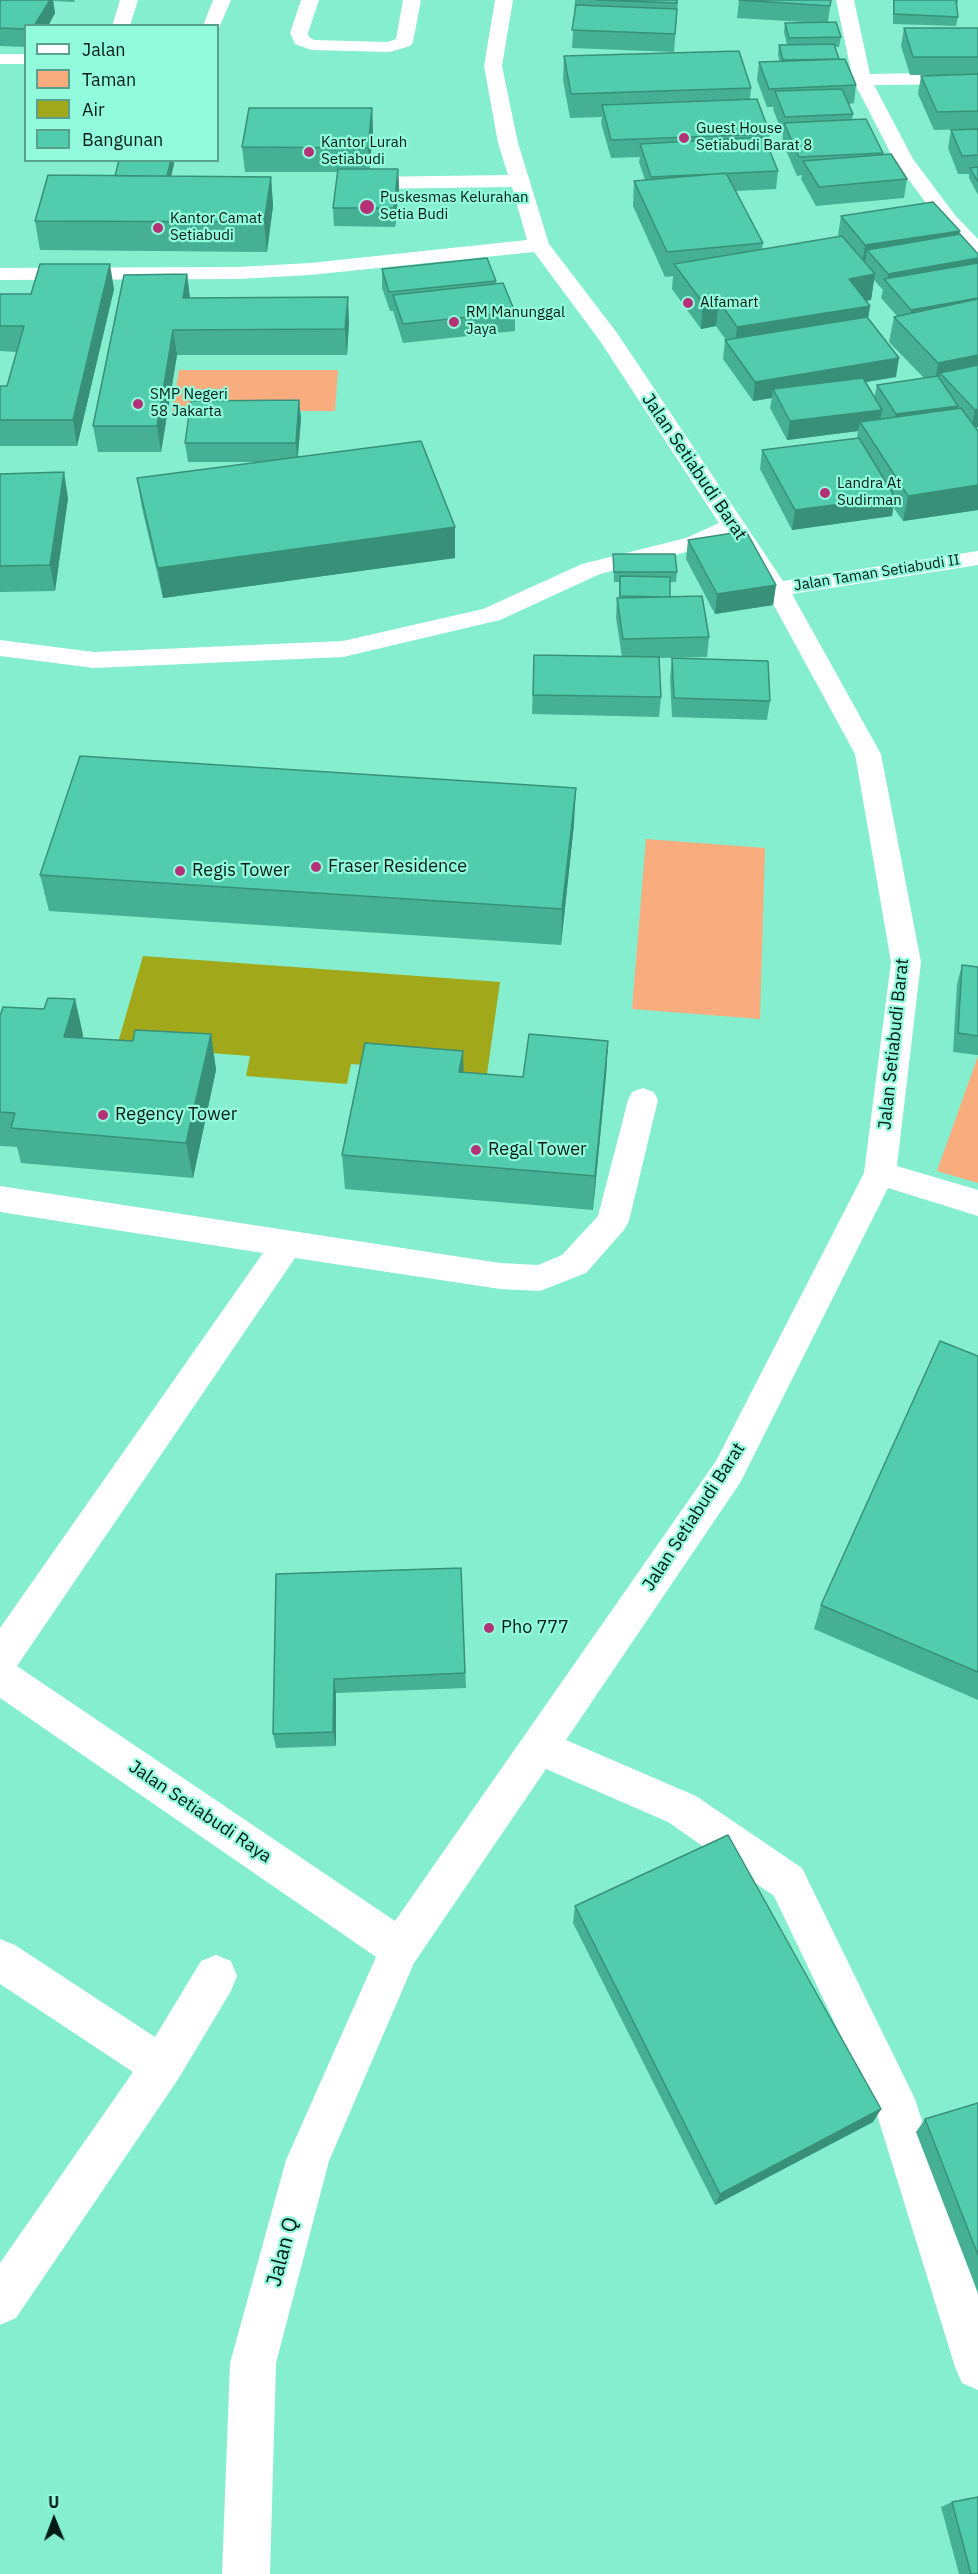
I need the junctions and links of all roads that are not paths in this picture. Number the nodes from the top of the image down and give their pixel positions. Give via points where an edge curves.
1 (129, 0) edge
2 (222, 0) edge
3 (310, 0) edge
4 (412, 0) edge
5 (504, 0) edge
6 (845, 0) edge
7 (122, 24) edge
8 (213, 24) edge
9 (0, 59) edge
10 (24, 59) edge
11 (978, 78) edge
12 (862, 80) junction
13 (520, 181) junction
14 (365, 183) edge
15 (538, 245) junction
16 (978, 251) edge
17 (0, 274) edge
18 (733, 526) junction
19 (978, 558) edge
20 (777, 589) junction
21 (0, 648) edge
22 (643, 1100) dead end
23 (880, 1173) junction
24 (0, 1199) edge
25 (978, 1203) edge
26 (287, 1244) junction
27 (0, 1660) edge
28 (0, 1676) edge
29 (540, 1748) junction
30 (400, 1949) junction
31 (0, 1960) edge
32 (216, 1976) dead end
33 (162, 2066) junction
34 (0, 2302) edge
35 (978, 2367) edge
36 (246, 2574) edge

1 - 7 street
2 - 8 street
3 - 4 street via 299,33 301,40 312,45 390,47 404,42
5 - 13 street, Jalan Setiabudi Barat via 493,66
6 - 12 street
9 - 10 street
11 - 12 street
12 - 16 street via 904,160 958,218
13 - 14 street
13 - 15 street, Jalan Setiabudi Barat
15 - 17 street via 300,270
15 - 18 street, Jalan Setiabudi Barat via 609,338
18 - 20 street, Jalan Setiabudi Barat
18 - 21 street via 694,543 591,569 491,615 343,649 94,660
19 - 20 street, Jalan Taman Setiabudi II
20 - 23 street, Jalan Setiabudi Barat via 868,754 906,962
22 - 26 street via 613,1221 574,1264 540,1278 500,1276
23 - 25 street
23 - 29 street, Jalan Setiabudi Barat via 728,1472
24 - 26 street
26 - 27 street
28 - 30 street, Jalan Setiabudi Raya
29 - 30 street, Jalan Setiabudi Barat
29 - 35 street via 682,1809 788,1882 894,2099
30 - 36 street, Jalan Q via 308,2160 253,2363
31 - 33 street
32 - 33 street
33 - 34 street

